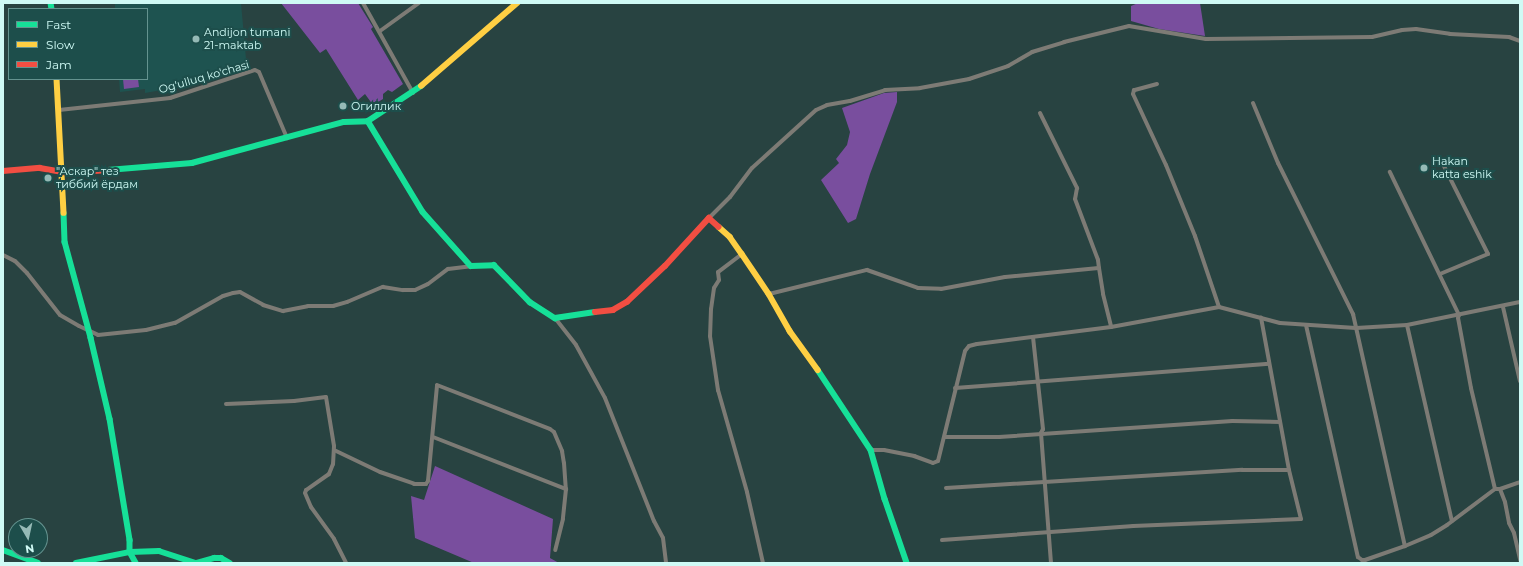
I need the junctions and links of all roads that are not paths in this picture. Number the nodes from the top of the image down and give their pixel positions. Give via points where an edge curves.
1 (363, 3) edge
2 (419, 3) edge
3 (517, 3) edge
4 (380, 31) junction
5 (1520, 41) edge
6 (57, 80) edge
7 (1157, 84) dead end
8 (413, 93) junction
9 (1253, 103) dead end
10 (59, 110) junction
11 (1040, 113) dead end
12 (368, 121) junction
13 (286, 138) junction
14 (1444, 166) dead end
15 (3, 171) edge
16 (60, 171) junction
17 (1390, 172) dead end
18 (709, 218) junction
19 (742, 254) junction
20 (3, 255) edge
21 (471, 266) junction
22 (1099, 268) junction
23 (1440, 274) junction
24 (769, 294) junction
25 (1520, 302) edge
26 (1219, 307) junction
27 (1503, 307) junction
28 (1459, 315) junction
29 (555, 318) junction
30 (1261, 318) junction
31 (1306, 325) junction
32 (1406, 325) junction
33 (1111, 327) junction
34 (1356, 328) junction
35 (89, 330) junction
36 (1033, 336) junction
37 (1269, 364) junction
38 (1520, 381) edge
39 (1039, 382) junction
40 (955, 388) junction
41 (226, 404) dead end
42 (1280, 422) junction
43 (1041, 433) junction
44 (433, 437) junction
45 (945, 437) junction
46 (334, 450) junction
47 (870, 450) junction
48 (1289, 470) junction
49 (1045, 481) junction
50 (1520, 482) edge
51 (946, 488) dead end
52 (1498, 489) junction
53 (566, 490) junction
54 (1452, 521) junction
55 (1049, 532) junction
56 (942, 540) dead end
57 (1405, 546) junction
58 (3, 550) edge
59 (554, 550) dead end
60 (130, 552) junction
61 (1520, 560) edge
62 (38, 563) edge
63 (79, 563) edge
64 (136, 563) edge
65 (230, 563) edge
66 (346, 563) edge
67 (666, 563) edge
68 (763, 563) edge
69 (907, 563) edge
70 (1051, 563) edge

1 - 4 street
2 - 4 street
3 - 8 street
4 - 8 street
5 - 18 street via 1510,37 1416,30 1402,30 1368,37 1206,38 1129,26 1032,52 1008,66 969,79 920,88 885,90 816,110 752,168 730,197
6 - 10 street
7 - 26 street via 1134,90 1133,94 1195,236
8 - 12 street
9 - 34 street via 1278,162 1353,314
10 - 13 street, Og'ulluq ko'chasi via 170,98 255,70 259,72
10 - 16 street
11 - 22 street via 1077,188 1075,199
12 - 13 street via 344,122
12 - 21 street via 423,212
13 - 16 street via 192,163 67,173
14 - 23 street via 1488,254
15 - 16 street via 40,168
16 - 35 street via 65,242
17 - 23 street
18 - 19 street via 730,237
18 - 29 street via 665,266 627,302 613,310
19 - 24 street
19 - 68 street via 718,272 719,280 714,288 711,309 710,336 718,390 747,492
20 - 35 street via 15,261 27,273 60,314
21 - 29 street via 494,265 530,302
21 - 35 street via 448,269 415,290 383,287 333,306 283,310 263,305 240,292 233,293 176,322 146,330 105,334
22 - 24 street via 1005,277 941,290 918,288 867,270
22 - 33 street
23 - 28 street
24 - 47 street via 790,331
25 - 27 street
26 - 30 street
26 - 33 street
27 - 28 street
27 - 38 street
28 - 32 street
28 - 52 street via 1471,388
29 - 67 street via 576,346 605,398 663,538
30 - 31 street via 1280,323
30 - 37 street
31 - 34 street
31 - 57 street via 1358,557 1365,560
32 - 34 street
32 - 54 street
33 - 36 street
34 - 57 street
35 - 60 street via 110,420
36 - 39 street
36 - 40 street via 969,346 965,351
37 - 39 street
37 - 42 street
39 - 40 street
39 - 43 street via 1043,429
40 - 45 street
41 - 46 street via 326,397
42 - 43 street via 1232,421
42 - 48 street
43 - 45 street via 999,437
43 - 49 street
44 - 46 street via 428,481 423,485 380,472
44 - 53 street
44 - 53 street via 437,385 554,432 564,463
45 - 47 street via 936,463 884,450
46 - 66 street via 329,474 305,493
47 - 69 street
48 - 49 street via 1242,470
48 - 55 street via 1300,519
49 - 51 street
49 - 55 street
50 - 52 street
52 - 54 street
52 - 61 street via 1505,502
53 - 59 street via 563,519
54 - 57 street via 1431,535
55 - 56 street
55 - 70 street
58 - 62 street
60 - 63 street
60 - 64 street
60 - 65 street via 159,551 197,563 214,558 221,558

